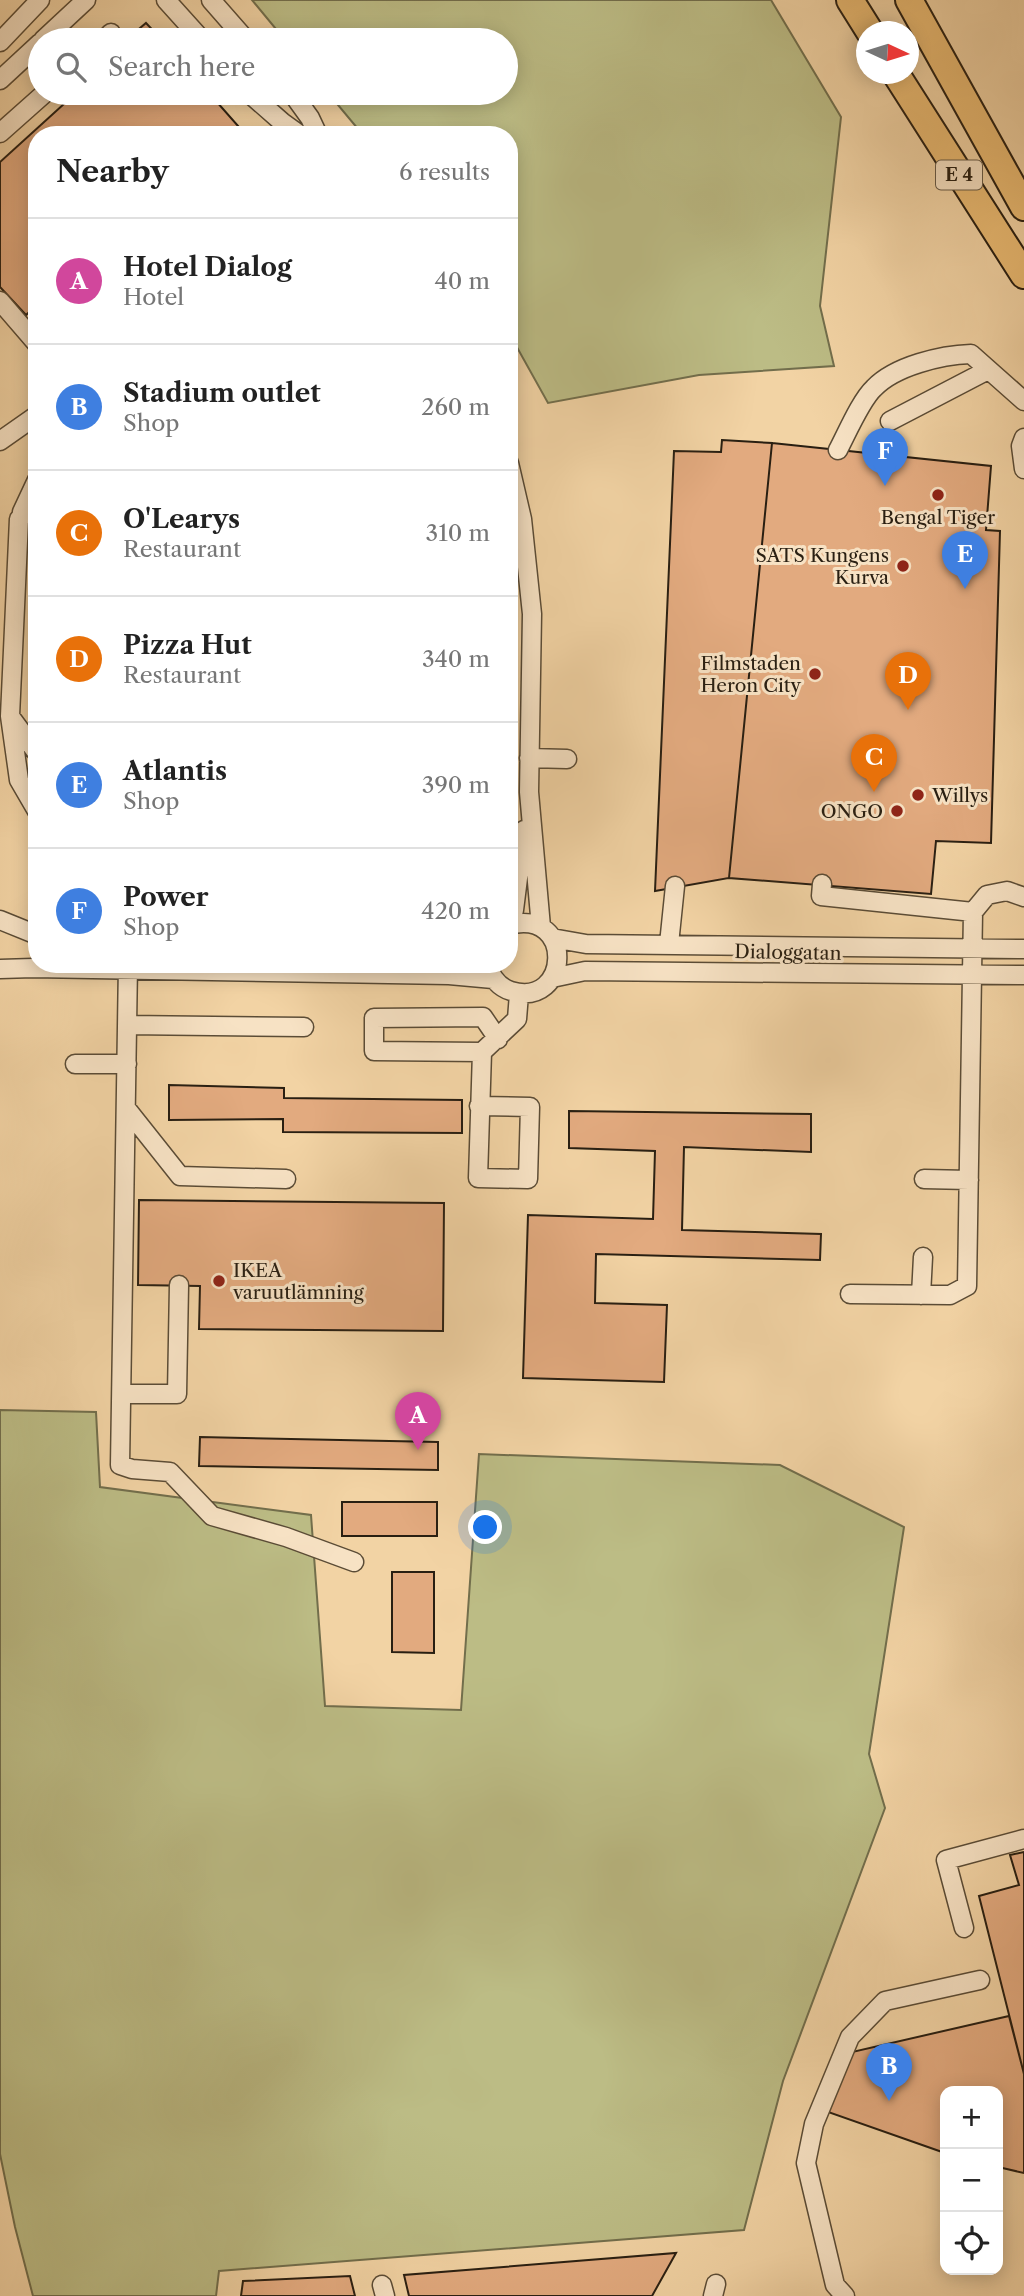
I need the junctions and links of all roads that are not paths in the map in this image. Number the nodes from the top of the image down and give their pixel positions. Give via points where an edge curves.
1 (40, 0) edge
2 (86, 0) edge
3 (166, 0) edge
4 (181, 0) edge
5 (211, 0) edge
6 (850, 0) edge
7 (913, 7) edge
8 (863, 21) edge
9 (55, 28) edge
10 (191, 28) edge
11 (206, 28) edge
12 (236, 28) edge
13 (0, 42) edge
14 (28, 53) edge
15 (0, 80) edge
16 (901, 84) edge
17 (32, 105) edge
18 (262, 105) edge
19 (275, 105) edge
20 (301, 105) edge
21 (288, 126) edge
22 (298, 126) edge
23 (314, 126) edge
24 (0, 133) edge
25 (1024, 207) edge
26 (1024, 275) edge
27 (0, 301) edge
28 (28, 334) edge
29 (988, 370) junction
30 (1024, 401) edge
31 (28, 421) edge
32 (890, 421) dead end
33 (1024, 438) edge
34 (0, 441) edge
35 (838, 450) dead end
36 (1024, 469) edge
37 (28, 500) edge
38 (518, 502) edge
39 (28, 510) edge
40 (19, 519) junction
41 (10, 716) junction
42 (28, 741) edge
43 (529, 758) junction
44 (567, 759) dead end
45 (529, 792) junction
46 (28, 796) edge
47 (518, 879) edge
48 (822, 884) dead end
49 (675, 886) dead end
50 (1024, 897) edge
51 (973, 912) junction
52 (0, 920) edge
53 (518, 924) edge
54 (28, 931) edge
55 (546, 933) junction
56 (669, 944) junction
57 (971, 948) junction
58 (1024, 949) edge
59 (0, 969) edge
60 (28, 969) edge
61 (128, 973) edge
62 (369, 973) edge
63 (476, 973) edge
64 (491, 973) edge
65 (971, 974) junction
66 (1024, 975) edge
67 (552, 978) junction
68 (519, 994) junction
69 (127, 1025) junction
70 (304, 1027) dead end
71 (498, 1039) junction
72 (482, 1052) junction
73 (75, 1064) dead end
74 (127, 1064) junction
75 (479, 1106) junction
76 (126, 1108) junction
77 (286, 1179) dead end
78 (924, 1179) dead end
79 (969, 1180) junction
80 (923, 1257) dead end
81 (179, 1285) dead end
82 (850, 1294) dead end
83 (922, 1295) junction
84 (122, 1394) junction
85 (354, 1562) dead end
86 (1024, 1839) edge
87 (964, 1928) dead end
88 (979, 1980) dead end
89 (845, 2296) edge

1 - 13 street
2 - 9 street
3 - 10 street
4 - 11 street
5 - 12 street
6 - 8 highway
7 - 25 highway
14 - 15 street
16 - 26 highway, E 4
17 - 24 street
18 - 21 street
19 - 22 street
20 - 23 street
27 - 28 street
29 - 30 street
29 - 32 street
29 - 35 street via 971,354 949,355 892,373 872,389
31 - 34 street
33 - 36 street
37 - 40 street
38 - 43 street via 532,614
39 - 40 street
40 - 41 street
41 - 42 street
41 - 46 street via 19,780
43 - 44 street
43 - 45 street
45 - 47 street
45 - 55 street
48 - 51 street via 821,896
49 - 56 street
50 - 51 street via 1007,891 987,895
51 - 57 street
52 - 54 street
53 - 55 street, Dialoggatan via 531,923
55 - 56 street, Dialoggatan via 586,944
55 - 67 street via 558,954
56 - 57 street, Dialoggatan
57 - 58 street, Dialoggatan
57 - 65 street
59 - 60 street
61 - 69 street
62 - 63 street
64 - 68 street via 505,989
65 - 66 street, Dialoggatan
65 - 67 street, Dialoggatan via 585,971
65 - 79 street
67 - 68 street, Dialoggatan via 532,993
68 - 71 street via 517,1018
69 - 70 street
69 - 74 street
71 - 72 street
71 - 72 street via 483,1017 374,1018 374,1051
72 - 75 street
73 - 74 street
74 - 76 street
75 - 75 street via 478,1178 528,1179 530,1107
76 - 77 street via 180,1176
76 - 84 street
78 - 79 street
79 - 83 street via 967,1286 950,1295
80 - 83 street
81 - 84 street via 177,1394
82 - 83 street
84 - 85 street via 120,1465 170,1472 212,1516
86 - 87 street via 946,1860
88 - 89 street via 885,2001 850,2037 814,2124 806,2163 835,2285

